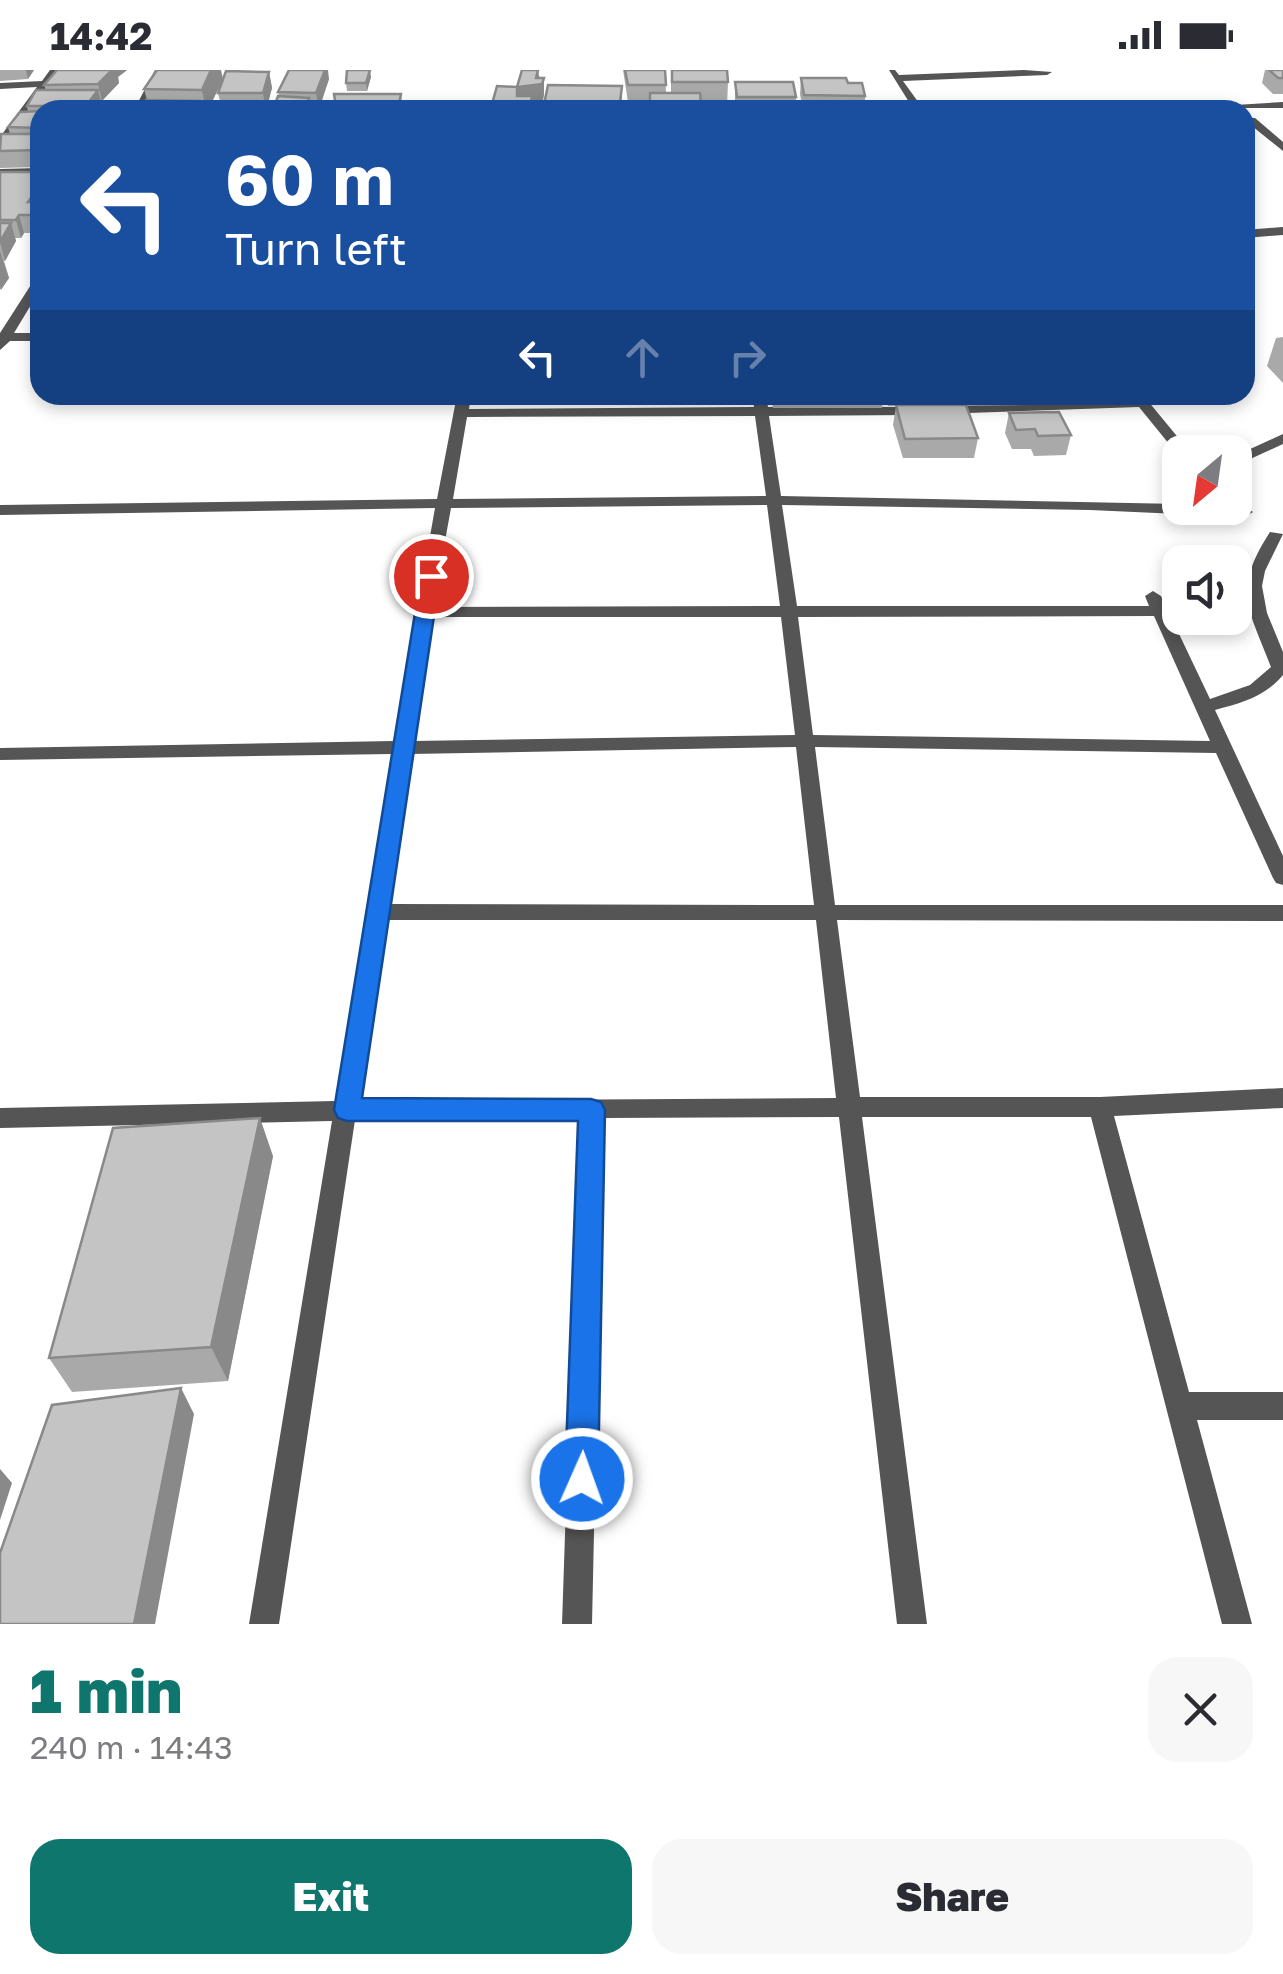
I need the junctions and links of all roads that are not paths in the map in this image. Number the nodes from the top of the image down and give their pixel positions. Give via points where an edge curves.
1 (55, 70) edge
2 (160, 70) edge
3 (1047, 72) edge
4 (894, 74) edge
5 (45, 84) junction
6 (0, 86) edge
7 (33, 100) edge
8 (144, 100) edge
9 (912, 100) edge
10 (30, 104) edge
11 (1283, 105) edge
12 (1255, 107) edge
13 (1255, 124) edge
14 (0, 144) edge
15 (1283, 148) edge
16 (0, 172) edge
17 (30, 172) edge
18 (1283, 231) edge
19 (1255, 233) edge
20 (30, 296) edge
21 (30, 338) edge
22 (2, 340) edge
23 (462, 405) edge
24 (727, 405) edge
25 (760, 405) edge
26 (1145, 405) edge
27 (461, 413) junction
28 (1169, 435) edge
29 (1283, 438) edge
30 (1252, 454) edge
31 (773, 503) junction
32 (444, 504) junction
33 (1162, 506) edge
34 (0, 510) edge
35 (1252, 517) edge
36 (1280, 537) edge
37 (789, 611) junction
38 (424, 612) junction
39 (1205, 706) junction
40 (803, 741) junction
41 (404, 745) junction
42 (1222, 747) junction
43 (0, 754) edge
44 (1283, 878) edge
45 (376, 912) junction
46 (824, 912) junction
47 (1283, 912) edge
48 (1283, 1098) edge
49 (1100, 1107) junction
50 (850, 1109) junction
51 (347, 1110) junction
52 (591, 1110) junction
53 (0, 1118) edge
54 (1180, 1406) junction
55 (1283, 1406) edge
56 (264, 1624) edge
57 (577, 1624) edge
58 (912, 1624) edge
59 (1236, 1624) edge

1 - 5 street
2 - 8 street
3 - 4 street
4 - 9 street
5 - 6 street
5 - 7 street
10 - 14 street
11 - 12 street
13 - 15 street
16 - 17 street
18 - 19 street
20 - 22 street
21 - 22 street
23 - 27 street
24 - 27 street
25 - 31 street
26 - 28 street
27 - 32 street
29 - 30 street
31 - 32 street
31 - 33 street
31 - 37 street
32 - 34 street
32 - 38 street
35 - 36 street
36 - 39 street via 1256,565 1251,588 1280,666 1270,683 1242,698
37 - 38 street
37 - 39 street via 1155,603
37 - 40 street
38 - 41 street
39 - 42 street
40 - 41 street
40 - 42 street
40 - 46 street
41 - 43 street
41 - 45 street
42 - 44 street
45 - 46 street
45 - 51 street
46 - 47 street
46 - 50 street
48 - 49 street
49 - 50 street
49 - 54 street
50 - 52 street
50 - 58 street
51 - 52 street
51 - 53 street
51 - 56 street
52 - 57 street
54 - 55 street
54 - 59 street

